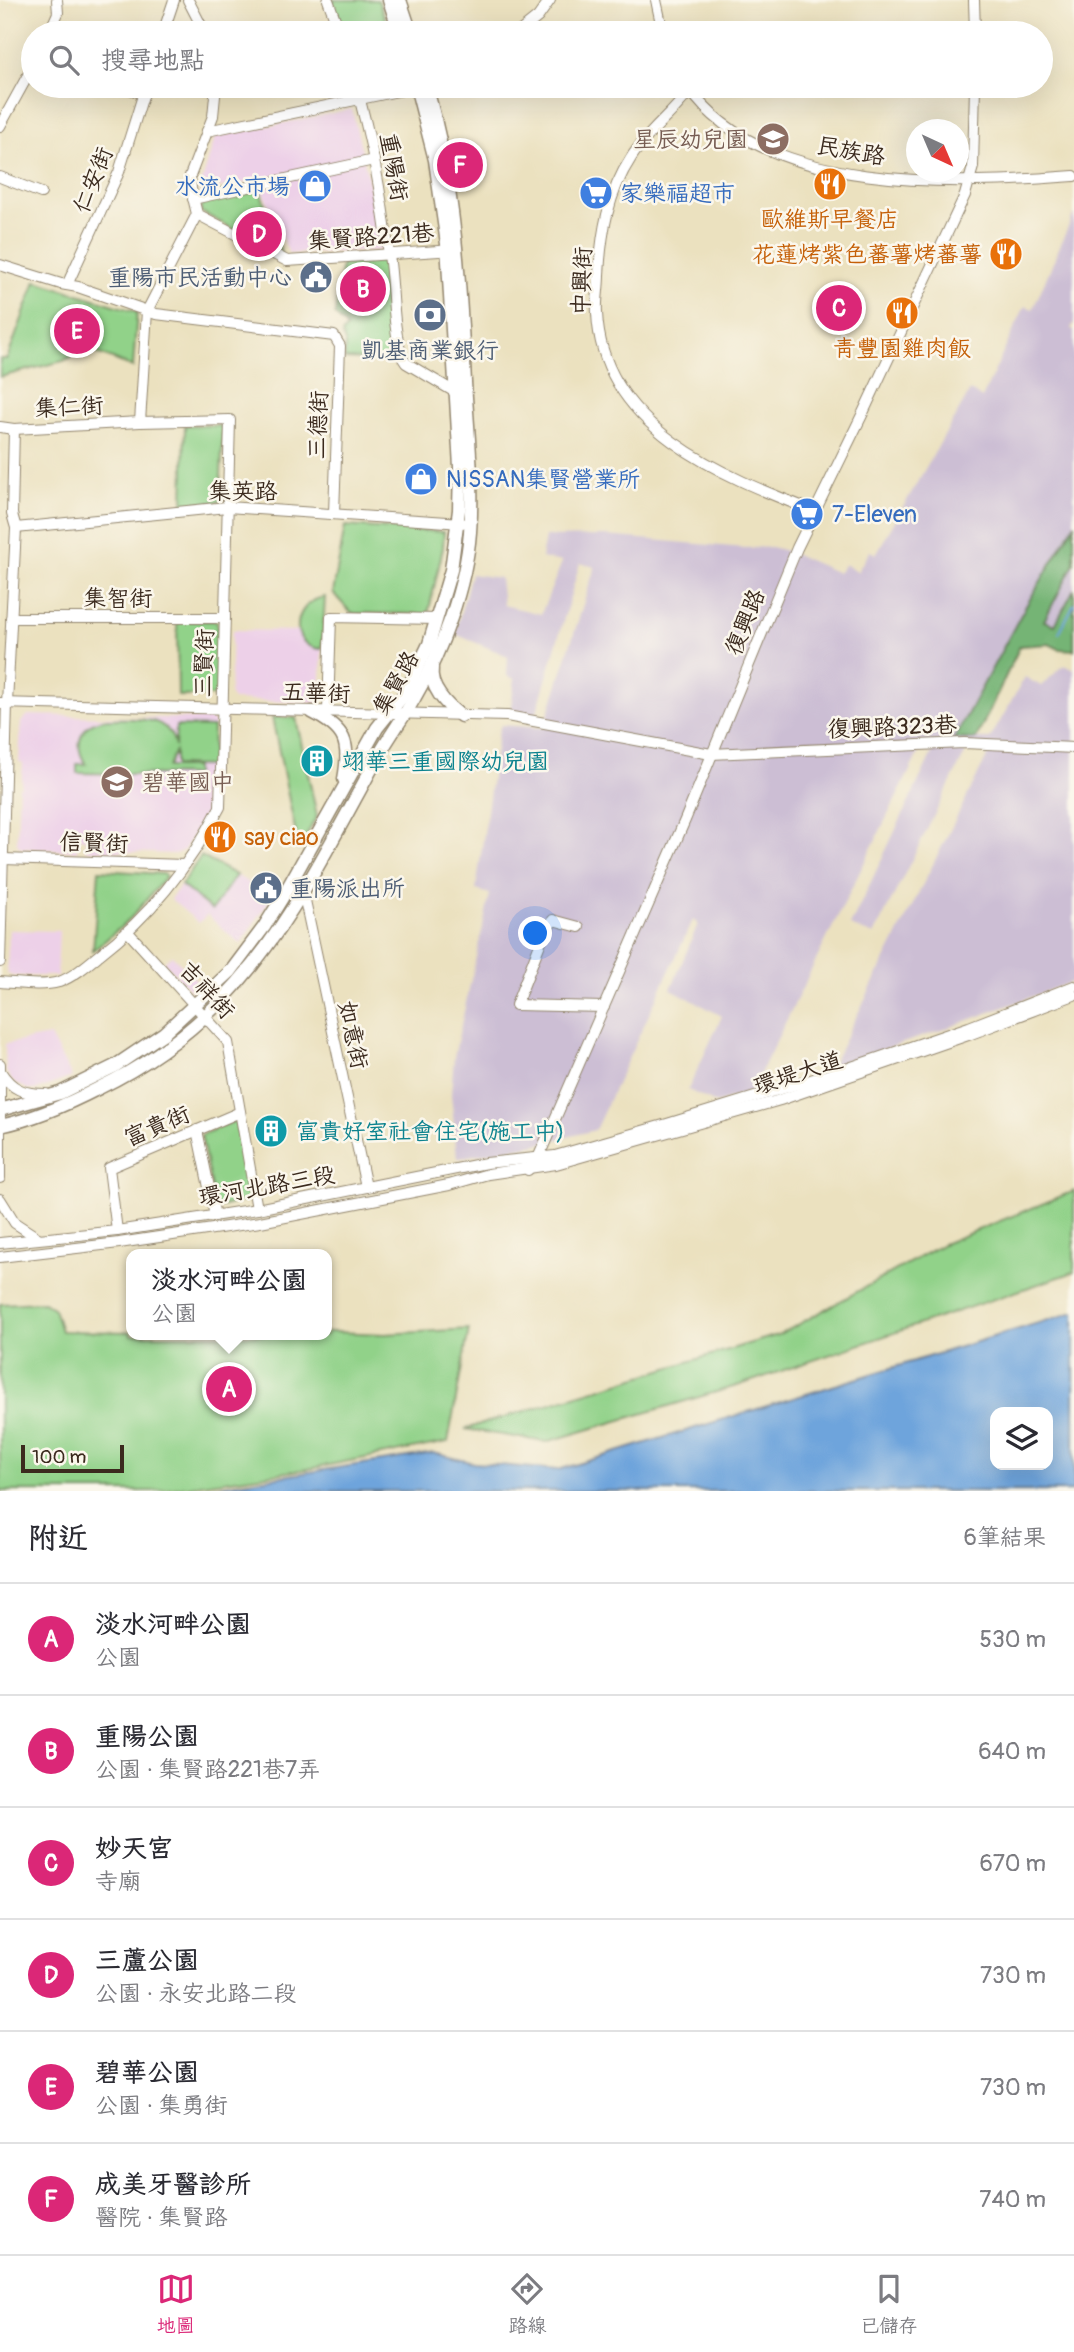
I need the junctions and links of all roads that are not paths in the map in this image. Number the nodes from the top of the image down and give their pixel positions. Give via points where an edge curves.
1 (57, 0) edge
2 (174, 0) edge
3 (188, 0) edge
4 (328, 0) edge
5 (389, 0) edge
6 (400, 0) edge
7 (550, 0) edge
8 (656, 0) edge
9 (974, 0) edge
10 (54, 21) edge
11 (167, 21) edge
12 (199, 21) edge
13 (336, 21) edge
14 (396, 21) edge
15 (407, 21) edge
16 (533, 21) edge
17 (660, 21) edge
18 (975, 21) edge
19 (21, 88) edge
20 (142, 98) edge
21 (215, 98) edge
22 (360, 98) joint
23 (422, 98) edge
24 (680, 98) edge
25 (700, 98) edge
26 (975, 98) edge
27 (0, 126) edge
28 (207, 131) junction
29 (374, 160) junction
30 (1074, 176) edge
31 (0, 177) edge
32 (970, 182) junction
33 (41, 193) dead end
34 (193, 199) junction
35 (197, 214) junction
36 (453, 250) junction
37 (390, 255) junction
38 (0, 265) edge
39 (67, 285) junction
40 (147, 311) junction
41 (455, 392) junction
42 (140, 422) junction
43 (0, 427) edge
44 (14, 429) junction
45 (227, 508) junction
46 (816, 512) junction
47 (334, 513) junction
48 (464, 523) junction
49 (16, 528) junction
50 (11, 618) junction
51 (225, 618) junction
52 (437, 619) junction
53 (433, 663) junction
54 (4, 703) edge
55 (222, 709) junction
56 (328, 711) junction
57 (312, 712) junction
58 (405, 713) junction
59 (387, 714) junction
60 (461, 716) junction
61 (1074, 748) edge
62 (711, 754) junction
63 (342, 791) junction
64 (3, 859) junction
65 (184, 865) junction
66 (303, 891) junction
67 (579, 927) dead end
68 (128, 932) junction
69 (0, 962) edge
70 (0, 982) edge
71 (1074, 986) edge
72 (1074, 995) edge
73 (195, 1006) junction
74 (604, 1007) junction
75 (205, 1017) junction
76 (970, 1030) junction
77 (890, 1058) junction
78 (0, 1064) edge
79 (0, 1070) edge
80 (60, 1093) junction
81 (0, 1110) edge
82 (240, 1112) junction
83 (1, 1126) edge
84 (197, 1130) junction
85 (539, 1156) junction
86 (528, 1170) junction
87 (0, 1178) edge
88 (406, 1180) junction
89 (366, 1187) junction
90 (409, 1193) junction
91 (0, 1199) edge
92 (257, 1209) junction
93 (215, 1216) junction
94 (117, 1231) junction
95 (38, 1238) junction
96 (0, 1243) edge
97 (0, 1256) edge

1 - 10 street
2 - 11 street
3 - 12 street
4 - 13 street
5 - 14 main road
6 - 15 main road
7 - 16 street
8 - 17 street
9 - 18 street
19 - 27 street
20 - 39 street, 仁安街 via 119,172
21 - 28 street
22 - 28 street
22 - 29 street, 重陽街
23 - 36 main road, 集賢路
24 - 46 street, 中興街 via 635,151 615,189 604,224 600,267 597,313 601,341 621,390 662,433 750,486
25 - 32 street, 民族路 via 736,132 797,160 859,174
26 - 32 street, 復興路
28 - 34 street via 190,176
29 - 34 street
29 - 37 street, 重陽街
30 - 32 street, 民族路
31 - 33 street
32 - 46 street, 復興路
34 - 35 street
35 - 37 street, 集賢路221巷 via 288,261
35 - 40 street
36 - 37 street, 集賢路221巷
36 - 41 main road, 集賢路
36 - 48 main road, 集賢路 via 470,461
37 - 41 street, 重陽街 via 402,357
38 - 39 street
39 - 40 street
40 - 42 street
40 - 47 street, 三德街 via 337,338
41 - 48 main road, 集賢路
42 - 44 street, 集仁街
42 - 45 street, 三賢街 via 230,420
43 - 44 street, 集仁街
44 - 49 street via 12,514
45 - 47 street, 集英路
45 - 49 street, 集英路
45 - 51 street, 三賢街
46 - 62 street, 復興路
47 - 48 street, 集英路
48 - 52 main road, 集賢路
48 - 53 main road, 集賢路 via 462,575
49 - 50 street
50 - 51 street, 集智街
50 - 54 street
51 - 55 street, 三賢街
52 - 56 street via 331,617
52 - 59 main road, 集賢路 via 406,692
53 - 58 main road, 集賢路
53 - 60 main road via 430,678
54 - 55 street, 五華街
54 - 64 street
55 - 57 street, 五華街
55 - 65 street, 三賢街 via 220,807
56 - 57 street, 五華街
56 - 59 street, 五華街
57 - 63 main road via 333,725 346,742
58 - 59 street, 五華街
58 - 60 street, 五華街
58 - 66 main road, 集賢路
59 - 63 main road, 集賢路
60 - 62 street, 五華街 via 507,716
61 - 62 street, 復興路323巷 via 964,743
62 - 74 street, 復興路
63 - 73 main road, 集賢路 via 264,927 231,971
64 - 65 street, 信賢街
64 - 69 street
65 - 68 street, 三賢街
66 - 75 main road, 集賢路 via 273,940
66 - 89 street, 如意街
67 - 74 street via 553,920 516,1005
68 - 70 street, 三賢街 via 61,981
68 - 73 street, 吉祥街
71 - 76 street, 環堤大道
72 - 76 street, 環堤大道
73 - 75 street, 吉祥街
73 - 80 main road, 集賢路 via 131,1056
74 - 85 street, 復興路
75 - 82 street, 吉祥街 via 228,1042
75 - 83 main road, 集賢路 via 122,1077 82,1097
76 - 77 street, 環堤大道
77 - 85 street, 環堤大道 via 555,1156
77 - 86 street, 環堤大道 via 697,1125
78 - 79 street
79 - 80 street via 20,1091
79 - 81 street
80 - 81 main road, 集賢路
81 - 83 street
82 - 84 street, 富貴街
82 - 92 street, 吉祥街
83 - 87 street
84 - 93 street
84 - 94 street, 富貴街 via 108,1168
85 - 86 street, 復興路
85 - 88 street, 環河北路三段
86 - 90 street, 環河北路三段 via 488,1174
88 - 89 street, 環河北路三段
88 - 90 street
89 - 92 street, 環河北路三段
90 - 97 street, 環河北路三段 via 260,1222
91 - 95 street via 15,1223
92 - 93 street, 環河北路三段
93 - 94 street, 環河北路三段
94 - 95 street, 環河北路三段
95 - 96 street, 環河北路三段

